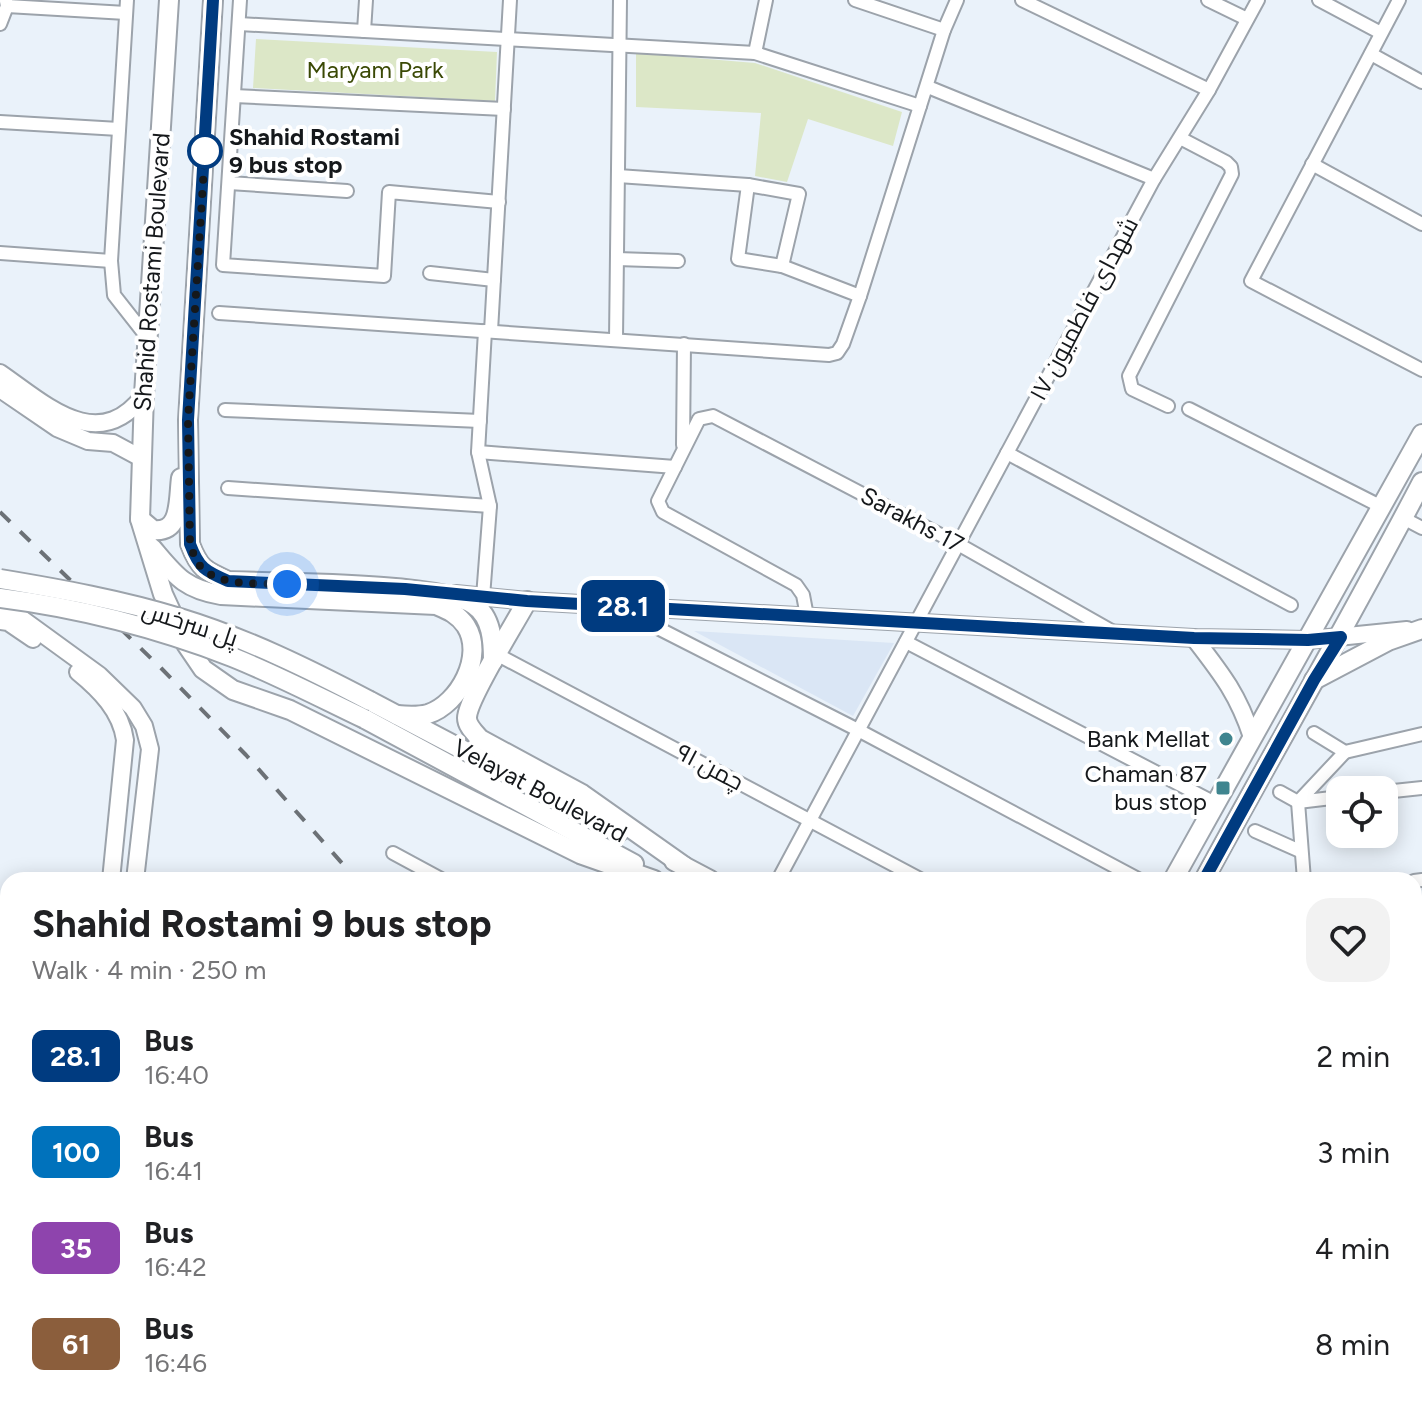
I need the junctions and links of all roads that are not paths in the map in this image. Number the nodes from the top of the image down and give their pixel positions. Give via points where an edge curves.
1 (169, 0) edge
2 (213, 0) edge
3 (240, 0) edge
4 (366, 0) edge
5 (510, 0) edge
6 (620, 0) edge
7 (766, 0) edge
8 (855, 0) edge
9 (957, 0) edge
10 (1022, 0) edge
11 (1208, 0) edge
12 (1258, 0) edge
13 (1319, 0) edge
14 (1399, 0) edge
15 (6, 3) edge
16 (126, 6) edge
17 (1247, 19) junction
18 (0, 24) edge
19 (239, 24) junction
20 (944, 30) junction
21 (364, 31) junction
22 (1381, 33) junction
23 (508, 39) junction
24 (619, 46) junction
25 (755, 53) junction
26 (1371, 54) junction
27 (1422, 82) edge
28 (928, 87) junction
29 (1209, 90) junction
30 (234, 96) junction
31 (920, 106) junction
32 (504, 109) junction
33 (0, 122) edge
34 (119, 129) junction
35 (1180, 138) junction
36 (1312, 164) junction
37 (618, 176) junction
38 (1154, 179) junction
39 (229, 183) junction
40 (748, 185) junction
41 (347, 191) dead end
42 (499, 202) junction
43 (1422, 224) edge
44 (0, 253) edge
45 (617, 259) junction
46 (111, 261) junction
47 (678, 261) dead end
48 (782, 266) junction
49 (430, 273) dead end
50 (494, 280) junction
51 (860, 296) junction
52 (219, 313) dead end
53 (488, 331) junction
54 (147, 337) junction
55 (616, 339) junction
56 (684, 344) junction
57 (1422, 370) edge
58 (0, 373) edge
59 (0, 389) edge
60 (144, 395) junction
61 (1168, 406) dead end
62 (1189, 409) dead end
63 (225, 410) dead end
64 (188, 420) junction
65 (480, 421) junction
66 (1422, 434) edge
67 (683, 448) junction
68 (478, 452) junction
69 (1007, 453) junction
70 (141, 458) junction
71 (675, 467) junction
72 (1422, 482) edge
73 (228, 488) dead end
74 (490, 506) junction
75 (1382, 507) junction
76 (1403, 518) junction
77 (140, 519) junction
78 (1422, 528) edge
79 (148, 543) junction
80 (958, 544) junction
81 (0, 579) edge
82 (450, 594) junction
83 (483, 597) junction
84 (0, 600) edge
85 (527, 601) junction
86 (1291, 605) dead end
87 (807, 616) junction
88 (640, 619) dead end
89 (0, 621) edge
90 (916, 622) junction
91 (1422, 629) edge
92 (1115, 633) junction
93 (1341, 637) junction
94 (1194, 638) junction
95 (1308, 640) junction
96 (906, 642) junction
97 (495, 658) junction
98 (1314, 680) junction
99 (370, 701) joint
100 (397, 715) junction
101 (365, 719) joint
102 (858, 730) junction
103 (1314, 733) dead end
104 (1422, 734) edge
105 (1252, 737) junction
106 (1345, 752) junction
107 (1422, 788) edge
108 (1398, 791) edge
109 (1280, 792) dead end
110 (1326, 799) edge
111 (1298, 802) junction
112 (1215, 803) junction
113 (810, 820) junction
114 (1255, 831) dead end
115 (1300, 851) junction
116 (393, 853) dead end
117 (684, 866) junction
118 (112, 872) edge
119 (136, 872) edge
120 (428, 872) edge
121 (631, 872) edge
122 (647, 872) edge
123 (695, 872) edge
124 (782, 872) edge
125 (907, 872) edge
126 (1125, 872) edge
127 (1177, 872) edge
128 (1208, 872) edge
129 (1303, 872) edge

1 - 54 main road, Shahid Rostami Boulevard
2 - 64 main road, Shahid Rostami Boulevard
3 - 19 street
4 - 21 street
5 - 23 street
6 - 24 street
7 - 25 street
8 - 20 street
9 - 20 street
10 - 29 street
11 - 17 street
12 - 17 street, شهدای فاطمیون ۱۷
13 - 22 street
14 - 22 street
15 - 16 street
15 - 18 street
16 - 34 street
17 - 29 street, شهدای فاطمیون ۱۷
19 - 21 street
19 - 30 street
20 - 28 street
21 - 23 street
22 - 26 street
23 - 24 street
23 - 32 street
24 - 25 street
24 - 37 street
25 - 31 street
26 - 27 street
26 - 36 street
28 - 31 street
28 - 38 street
29 - 35 street, شهدای فاطمیون ۱۷
30 - 32 street
30 - 39 street
31 - 51 street
32 - 42 street
33 - 34 street
34 - 46 street
35 - 38 street, شهدای فاطمیون ۱۷
35 - 61 street via 1226,162 1232,174 1129,376 1132,389
36 - 43 street
36 - 57 street via 1251,281
37 - 40 street
37 - 45 street
38 - 69 street, شهدای فاطمیون ۱۷
39 - 41 street
39 - 42 street via 223,265 384,276 389,192
40 - 48 street via 738,259
40 - 48 street via 799,194
42 - 50 street
44 - 46 street
45 - 47 street
45 - 55 street
46 - 54 street via 114,295
48 - 51 street
49 - 50 street
50 - 53 street
51 - 56 street via 837,353
52 - 53 street
53 - 55 street
53 - 65 street
54 - 60 main road, Shahid Rostami Boulevard
55 - 56 street
56 - 67 street
58 - 60 street via 62,416 88,425 132,412
59 - 70 street via 57,428 88,441 113,443
60 - 70 main road, Shahid Rostami Boulevard
62 - 75 street
63 - 65 street
64 - 77 main road via 176,522 162,531
64 - 82 main road via 190,544 197,563 209,573 228,581
65 - 68 street
66 - 75 main road
67 - 71 street
67 - 80 street, Sarakhs 17 via 699,419 713,416
68 - 71 street
68 - 74 street
69 - 80 street, شهدای فاطمیون ۱۷
69 - 86 street
70 - 77 main road, Shahid Rostami Boulevard
71 - 87 street via 659,508 796,585
72 - 76 main road
73 - 74 street
74 - 83 street
75 - 76 main road
75 - 95 main road
76 - 78 street
76 - 93 main road
77 - 79 main road, Shahid Rostami Boulevard
79 - 100 main road via 180,580 198,592 436,605 456,614 472,640 471,659 456,696 430,713
79 - 121 main road, Shahid Rostami Boulevard via 186,644 203,669 233,690 290,710 580,854
80 - 90 street, شهدای فاطمیون ۱۷
80 - 92 street, Sarakhs 17
81 - 99 main road, پل سرخس, bridge via 181,619 266,651
82 - 83 street
82 - 97 main road via 482,613
83 - 85 street
84 - 101 main road, پل سرخس, bridge via 71,610 179,638 274,675
84 - 119 street via 99,675 144,726 150,749
85 - 87 street
85 - 97 main road
87 - 90 street
88 - 102 street
89 - 118 street via 51,651 92,684 123,724
90 - 92 street
90 - 96 street, شهدای فاطمیون ۱۷
91 - 93 street
91 - 98 main road
92 - 94 street
93 - 95 street
93 - 98 main road
94 - 95 street
94 - 105 street via 1230,684
95 - 105 main road
96 - 102 street, شهدای فاطمیون ۱۷
96 - 112 street
97 - 113 street, چمن ۹۱
97 - 117 main road via 467,717 480,739 582,794
98 - 128 main road
99 - 100 main road, Velayat Boulevard
100 - 117 main road, Velayat Boulevard
101 - 122 main road, Velayat Boulevard
102 - 113 street, شهدای فاطمیون ۱۷
102 - 126 street
103 - 106 street
104 - 106 street
105 - 112 main road
106 - 111 street
107 - 108 street
109 - 111 street
110 - 111 street
111 - 115 street
112 - 127 main road
113 - 124 street, شهدای فاطمیون ۱۷
113 - 125 street, چمن ۹۱
114 - 115 street
115 - 129 street
116 - 120 street
117 - 123 main road, Velayat Boulevard

